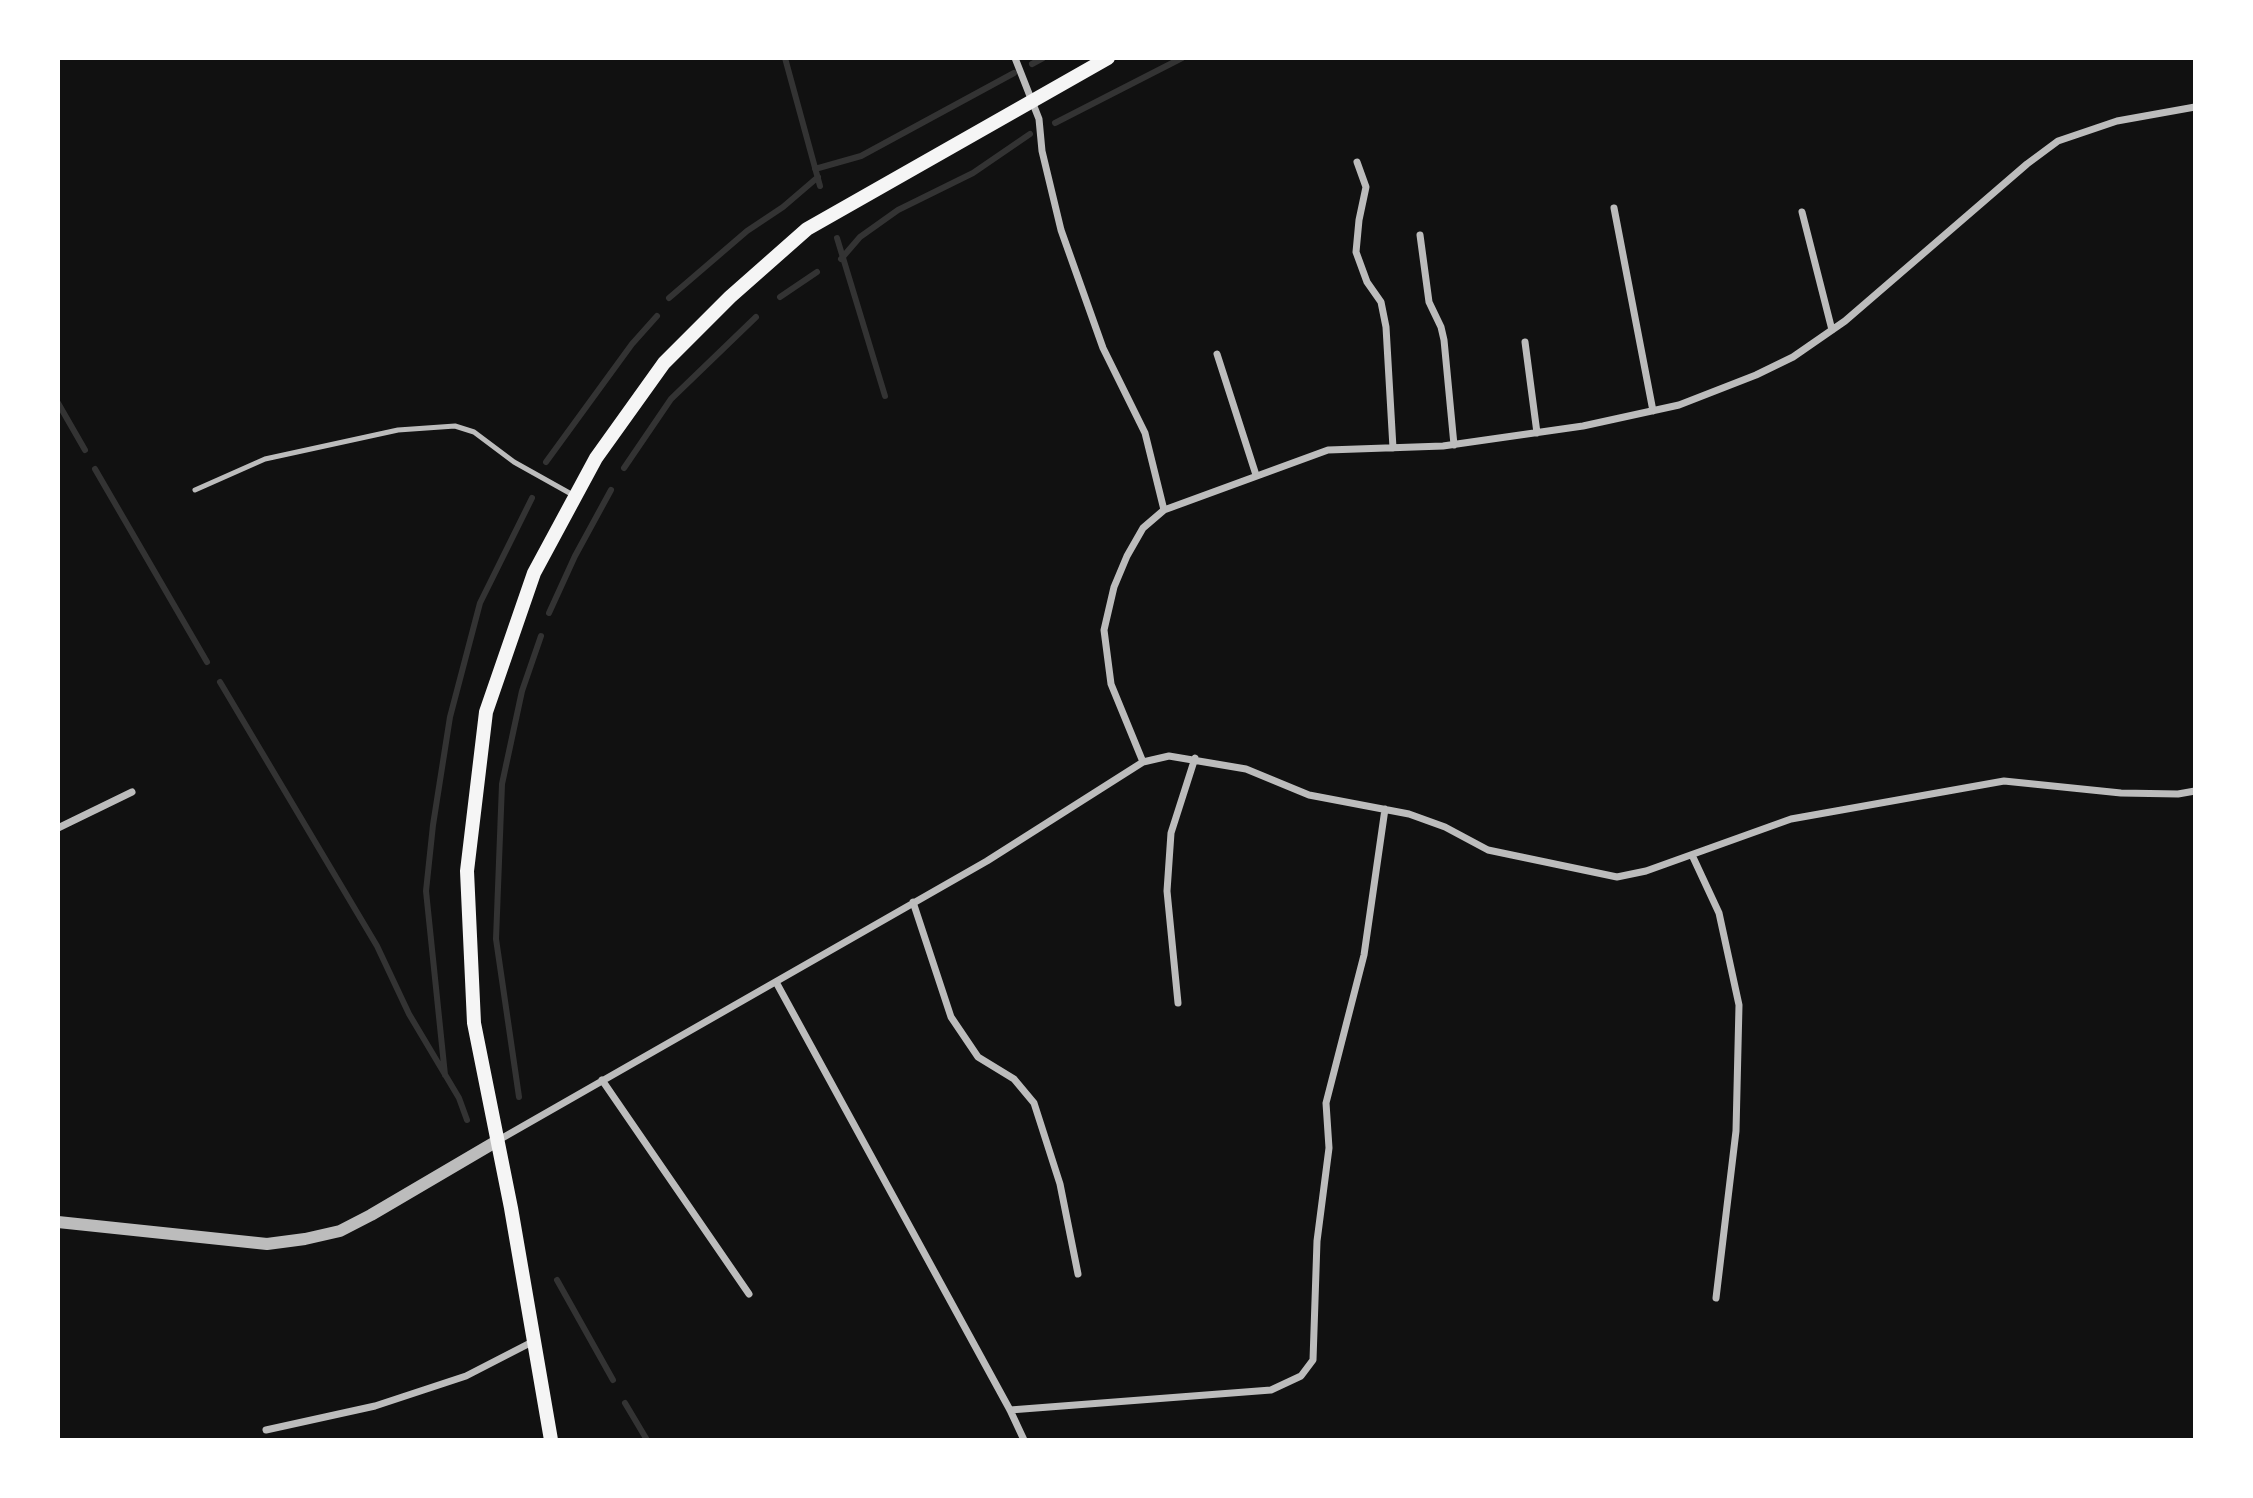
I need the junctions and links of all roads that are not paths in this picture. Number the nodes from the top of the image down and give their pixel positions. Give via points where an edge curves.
1 (1015, 58) edge
2 (1108, 58) edge
3 (1032, 100) junction
4 (2195, 107) edge
5 (1357, 162) dead end
6 (1614, 208) dead end
7 (1802, 212) dead end
8 (1420, 235) dead end
9 (1832, 330) junction
10 (1525, 342) dead end
11 (1217, 354) dead end
12 (1653, 411) junction
13 (1537, 433) junction
14 (1454, 445) junction
15 (1392, 448) junction
16 (1256, 475) junction
17 (195, 490) dead end
18 (575, 496) junction
19 (1164, 510) junction
20 (1195, 758) junction
21 (1143, 762) junction
22 (2195, 791) edge
23 (132, 792) dead end
24 (1385, 809) junction
25 (58, 828) edge
26 (1692, 855) junction
27 (913, 902) junction
28 (776, 982) junction
29 (1178, 1003) dead end
30 (602, 1080) junction
31 (497, 1140) junction
32 (58, 1222) edge
33 (1078, 1274) dead end
34 (749, 1294) dead end
35 (1716, 1298) dead end
36 (534, 1341) junction
37 (1010, 1409) junction
38 (265, 1430) dead end
39 (551, 1440) edge
40 (1024, 1440) edge

1 - 3 street
2 - 3 main road
3 - 18 main road via 807,229 664,363 596,458
3 - 19 street via 1061,230 1102,348 1145,433
4 - 9 street via 2117,121 2058,141
5 - 15 street via 1366,187 1356,251 1367,282 1381,302 1386,327
6 - 12 street
7 - 9 street
8 - 14 street via 1429,302 1444,340
9 - 12 street via 1756,375
10 - 13 street
11 - 16 street
12 - 13 street
13 - 14 street
14 - 15 street
15 - 16 street via 1328,450
16 - 19 street
17 - 18 lane via 265,459 398,430 455,426 474,432 514,462
18 - 31 main road via 534,573 486,712 467,871 474,1023
19 - 21 street via 1143,528 1127,556 1104,630 1111,684
20 - 21 street via 1169,756
20 - 24 street via 1246,769 1308,795
20 - 29 street via 1171,834 1167,891
21 - 27 street
22 - 26 street via 2121,793 2004,781 1791,819
23 - 25 street
24 - 26 street via 1445,827 1488,850 1616,877
24 - 37 street via 1364,955 1326,1103 1329,1147 1317,1241 1312,1360 1301,1376 1271,1390
26 - 35 street via 1718,913 1739,1005 1736,1130
27 - 28 street
27 - 33 street via 951,1017 978,1057 1014,1079 1034,1103 1060,1184
28 - 30 street
28 - 37 street
30 - 31 street
30 - 34 street
31 - 32 street via 372,1215 305,1239 267,1244
31 - 36 main road
36 - 38 street via 466,1376 375,1406
36 - 39 main road
37 - 40 street

